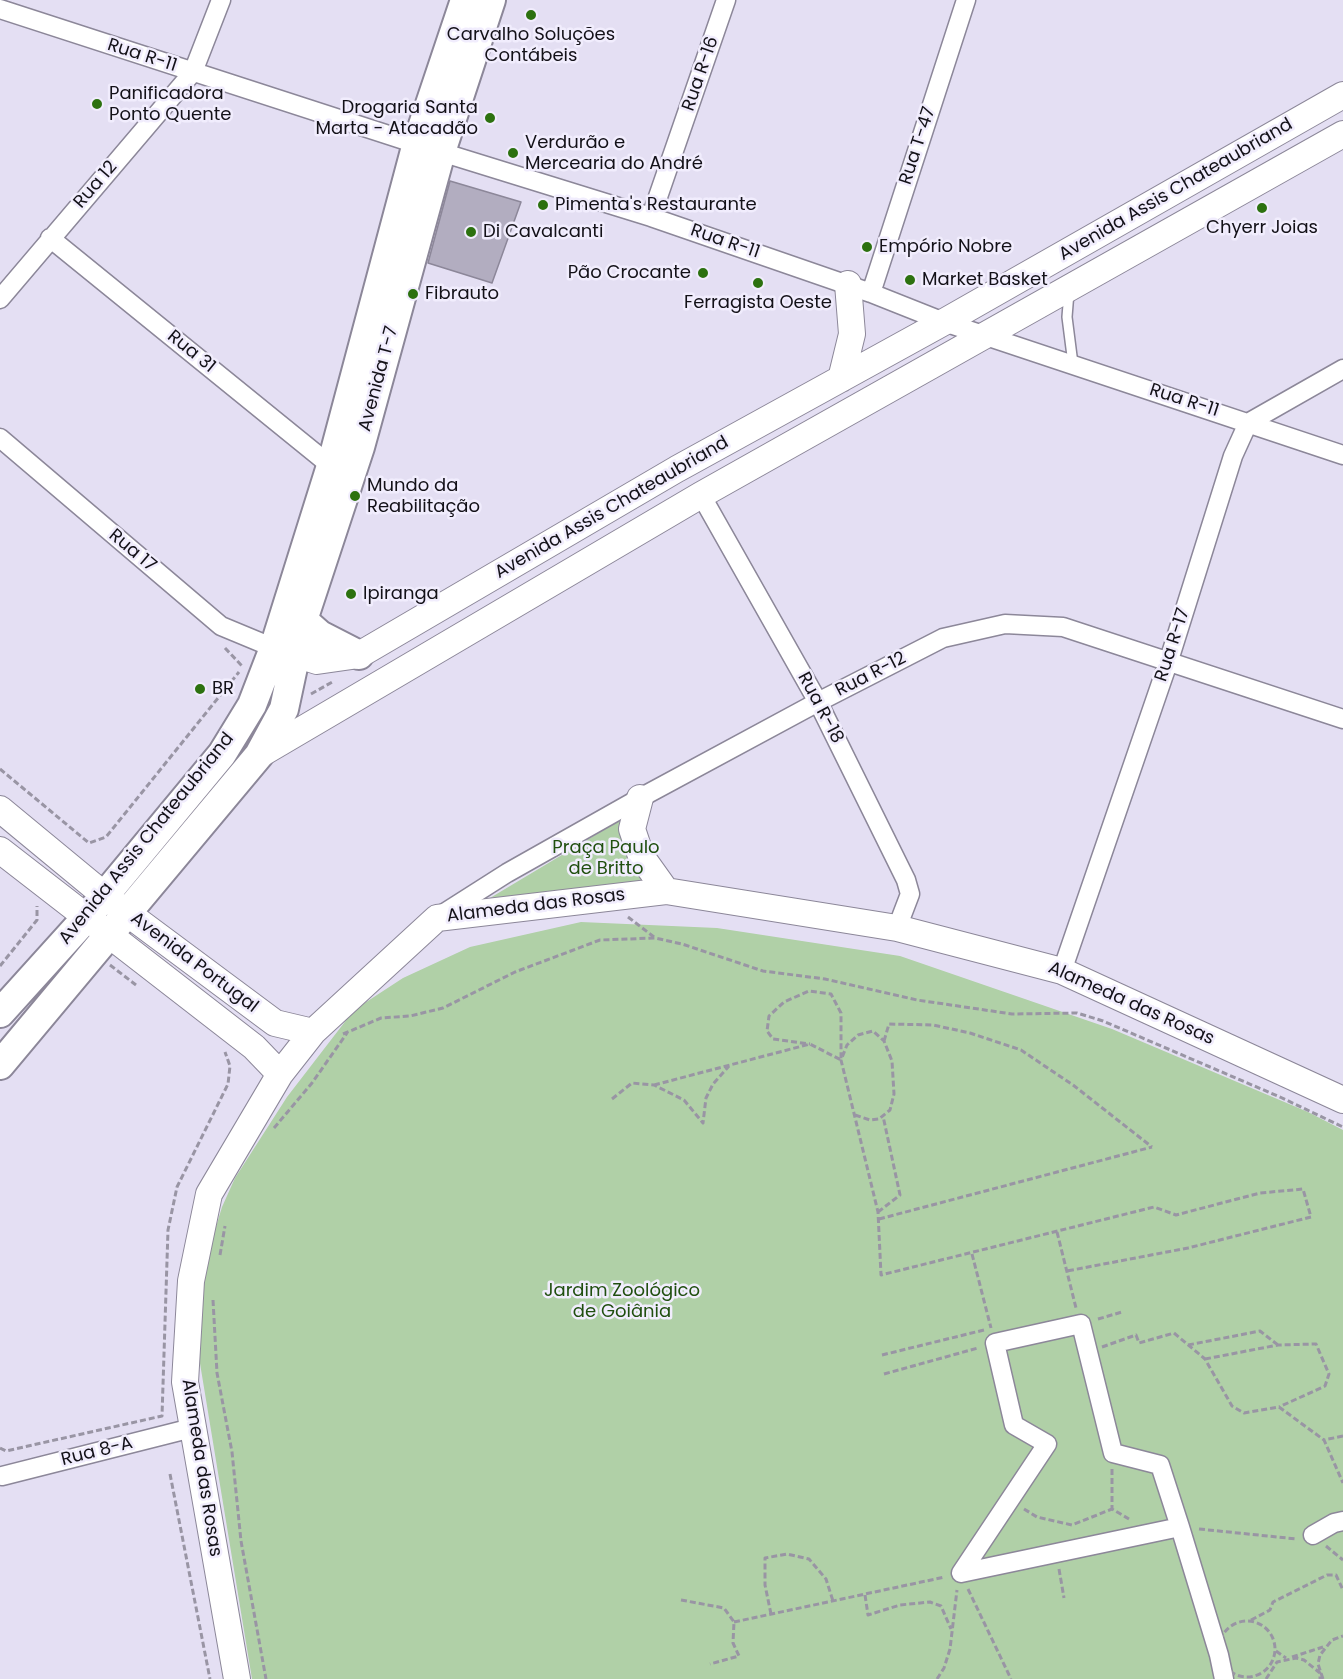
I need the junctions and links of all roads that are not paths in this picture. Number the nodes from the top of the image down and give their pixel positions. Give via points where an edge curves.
1 (221, 0) edge
2 (465, 0) edge
3 (491, 0) edge
4 (726, 0) edge
5 (966, 0) edge
6 (0, 9) edge
7 (194, 72) junction
8 (1343, 95) edge
9 (1343, 134) edge
10 (429, 148) junction
11 (651, 217) junction
12 (50, 238) junction
13 (1070, 286) junction
14 (859, 289) junction
15 (0, 299) edge
16 (944, 322) junction
17 (984, 335) junction
18 (1073, 364) junction
19 (1343, 369) edge
20 (841, 379) junction
21 (1248, 423) junction
22 (0, 438) edge
23 (1343, 455) edge
24 (331, 466) junction
25 (701, 495) junction
26 (303, 620) junction
27 (285, 651) junction
28 (359, 655) junction
29 (1168, 660) junction
30 (818, 702) junction
31 (1343, 719) edge
32 (260, 755) junction
33 (640, 798) junction
34 (0, 809) edge
35 (0, 850) edge
36 (666, 891) junction
37 (103, 894) junction
38 (86, 918) junction
39 (437, 918) junction
40 (897, 928) junction
41 (113, 936) junction
42 (1062, 971) junction
43 (0, 1013) edge
44 (274, 1023) junction
45 (316, 1028) junction
46 (254, 1047) junction
47 (0, 1065) edge
48 (280, 1074) junction
49 (1343, 1100) edge
50 (192, 1428) junction
51 (1, 1477) edge
52 (1343, 1521) edge
53 (1180, 1527) junction
54 (1313, 1535) road end
55 (237, 1679) edge
56 (1224, 1679) edge

1 - 7 street
2 - 10 main road, Avenida T-7
3 - 10 main road, Avenida T-7
4 - 11 street, Rua R-16
5 - 14 street, Rua T-47
6 - 7 street, Rua R-11
7 - 10 street, Rua R-11
7 - 12 street, Rua 12
8 - 16 main road, Avenida Assis Chateaubriand
9 - 13 main road, Avenida Assis Chateaubriand
10 - 11 street, Rua R-11
10 - 24 main road, Avenida T-7
10 - 26 main road, Avenida T-7 via 360,447
11 - 14 street, Rua R-11
12 - 15 street, Rua 12
12 - 24 street, Rua 31
13 - 17 main road, Avenida Assis Chateaubriand
13 - 18 lane via 1067,317
14 - 16 street, Rua R-11
14 - 20 main road
16 - 17 street, Rua R-11
16 - 20 main road, Avenida Assis Chateaubriand
17 - 18 street, Rua R-11
17 - 25 main road, Avenida Assis Chateaubriand
18 - 21 street, Rua R-11
19 - 21 street
20 - 28 main road, Avenida Assis Chateaubriand via 677,469
21 - 23 street, Rua R-11
21 - 29 street, Rua R-17 via 1233,456
22 - 27 street, Rua 17 via 221,626
24 - 27 main road, Avenida T-7
25 - 30 street, Rua R-18
25 - 32 main road, Avenida Assis Chateaubriand
26 - 27 main road, Avenida T-7
26 - 28 main road via 320,635
27 - 28 main road, Avenida Assis Chateaubriand via 317,661
27 - 32 main road, Avenida T-7 via 284,709
27 - 37 main road, Avenida Assis Chateaubriand via 222,754
29 - 30 street, Rua R-12 via 1063,627 1005,624 943,638
29 - 31 street, Rua R-12
29 - 42 street, Rua R-17
30 - 33 street, Rua R-12
30 - 40 street, Rua R-18 via 906,880 910,894
32 - 41 main road, Avenida Assis Chateaubriand
33 - 36 main road via 632,829 641,856
33 - 39 street, Rua R-12 via 507,873
34 - 37 main road, Avenida Portugal
35 - 38 main road, Avenida Portugal
36 - 39 main road, Alameda das Rosas
36 - 40 main road, Alameda das Rosas
37 - 38 main road, Avenida Assis Chateaubriand
37 - 41 main road, Avenida Portugal
38 - 41 main road, Avenida Portugal
38 - 43 main road, Avenida Assis Chateaubriand
39 - 45 main road, Alameda das Rosas
40 - 42 main road, Alameda das Rosas
41 - 44 main road, Avenida Portugal
41 - 46 main road, Avenida Portugal
41 - 47 main road, Avenida Assis Chateaubriand
42 - 49 main road, Alameda das Rosas
44 - 45 main road, Avenida Portugal
44 - 46 main road via 270,1034
45 - 48 main road, Alameda das Rosas
46 - 48 main road, Avenida Portugal
48 - 50 main road, Alameda das Rosas via 209,1194 190,1281 185,1383
50 - 51 street, Rua 8-A
50 - 55 main road, Alameda das Rosas
52 - 54 street
53 - 53 street via 961,1573 1047,1444 1014,1425 993,1335 1081,1324 1113,1453 1160,1465
53 - 56 street

